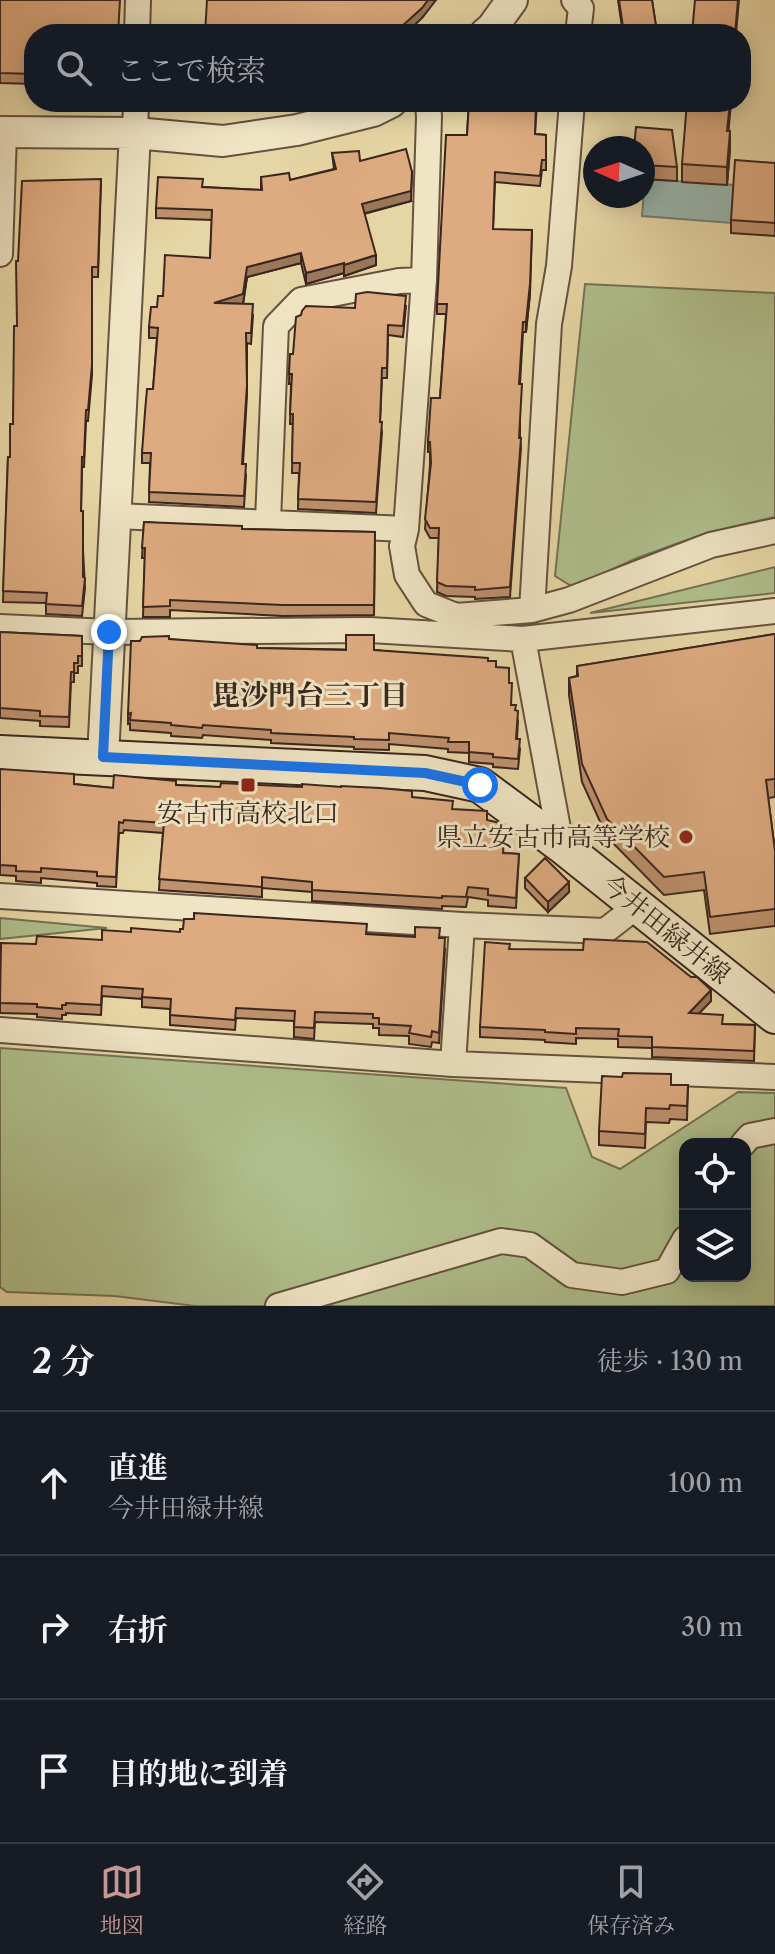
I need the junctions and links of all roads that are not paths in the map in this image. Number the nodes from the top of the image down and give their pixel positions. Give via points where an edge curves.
1 (138, 0) edge
2 (512, 0) edge
3 (574, 0) edge
4 (137, 24) edge
5 (495, 24) edge
6 (579, 24) edge
7 (136, 112) edge
8 (369, 112) edge
9 (429, 112) edge
10 (571, 112) edge
11 (2, 132) edge
12 (135, 133) junction
13 (0, 254) edge
14 (424, 280) junction
15 (116, 516) junction
16 (268, 521) junction
17 (406, 529) junction
18 (775, 531) edge
19 (532, 610) junction
20 (775, 611) edge
21 (0, 627) edge
22 (109, 632) junction
23 (523, 639) junction
24 (0, 753) edge
25 (103, 757) junction
26 (561, 845) junction
27 (0, 896) edge
28 (637, 906) junction
29 (462, 925) junction
30 (775, 1016) edge
31 (0, 1030) edge
32 (453, 1064) junction
33 (775, 1077) edge
34 (775, 1131) edge
35 (748, 1138) edge
36 (679, 1250) edge
37 (278, 1306) edge

1 - 4 street
2 - 5 street
3 - 6 street via 581,8
7 - 12 street
8 - 12 street via 223,141
9 - 14 street
10 - 19 street via 549,324
11 - 12 street
11 - 13 street
12 - 15 street
14 - 16 street via 301,300 276,326
14 - 17 street
15 - 16 street
15 - 22 street
16 - 17 street
17 - 19 street via 402,546 407,575 426,604 456,616
18 - 19 street via 711,545
20 - 23 street
21 - 22 street
22 - 23 street via 370,630
22 - 25 street
23 - 26 street
24 - 25 main road, 今井田緑井線
25 - 26 main road, 今井田緑井線 via 425,773 480,785
26 - 28 main road, 今井田緑井線
27 - 29 street
28 - 29 street via 605,931
28 - 30 main road, 今井田緑井線
29 - 32 street
31 - 32 street
32 - 33 street
34 - 35 street
36 - 37 street via 667,1271 622,1282 572,1275 530,1245 501,1241

